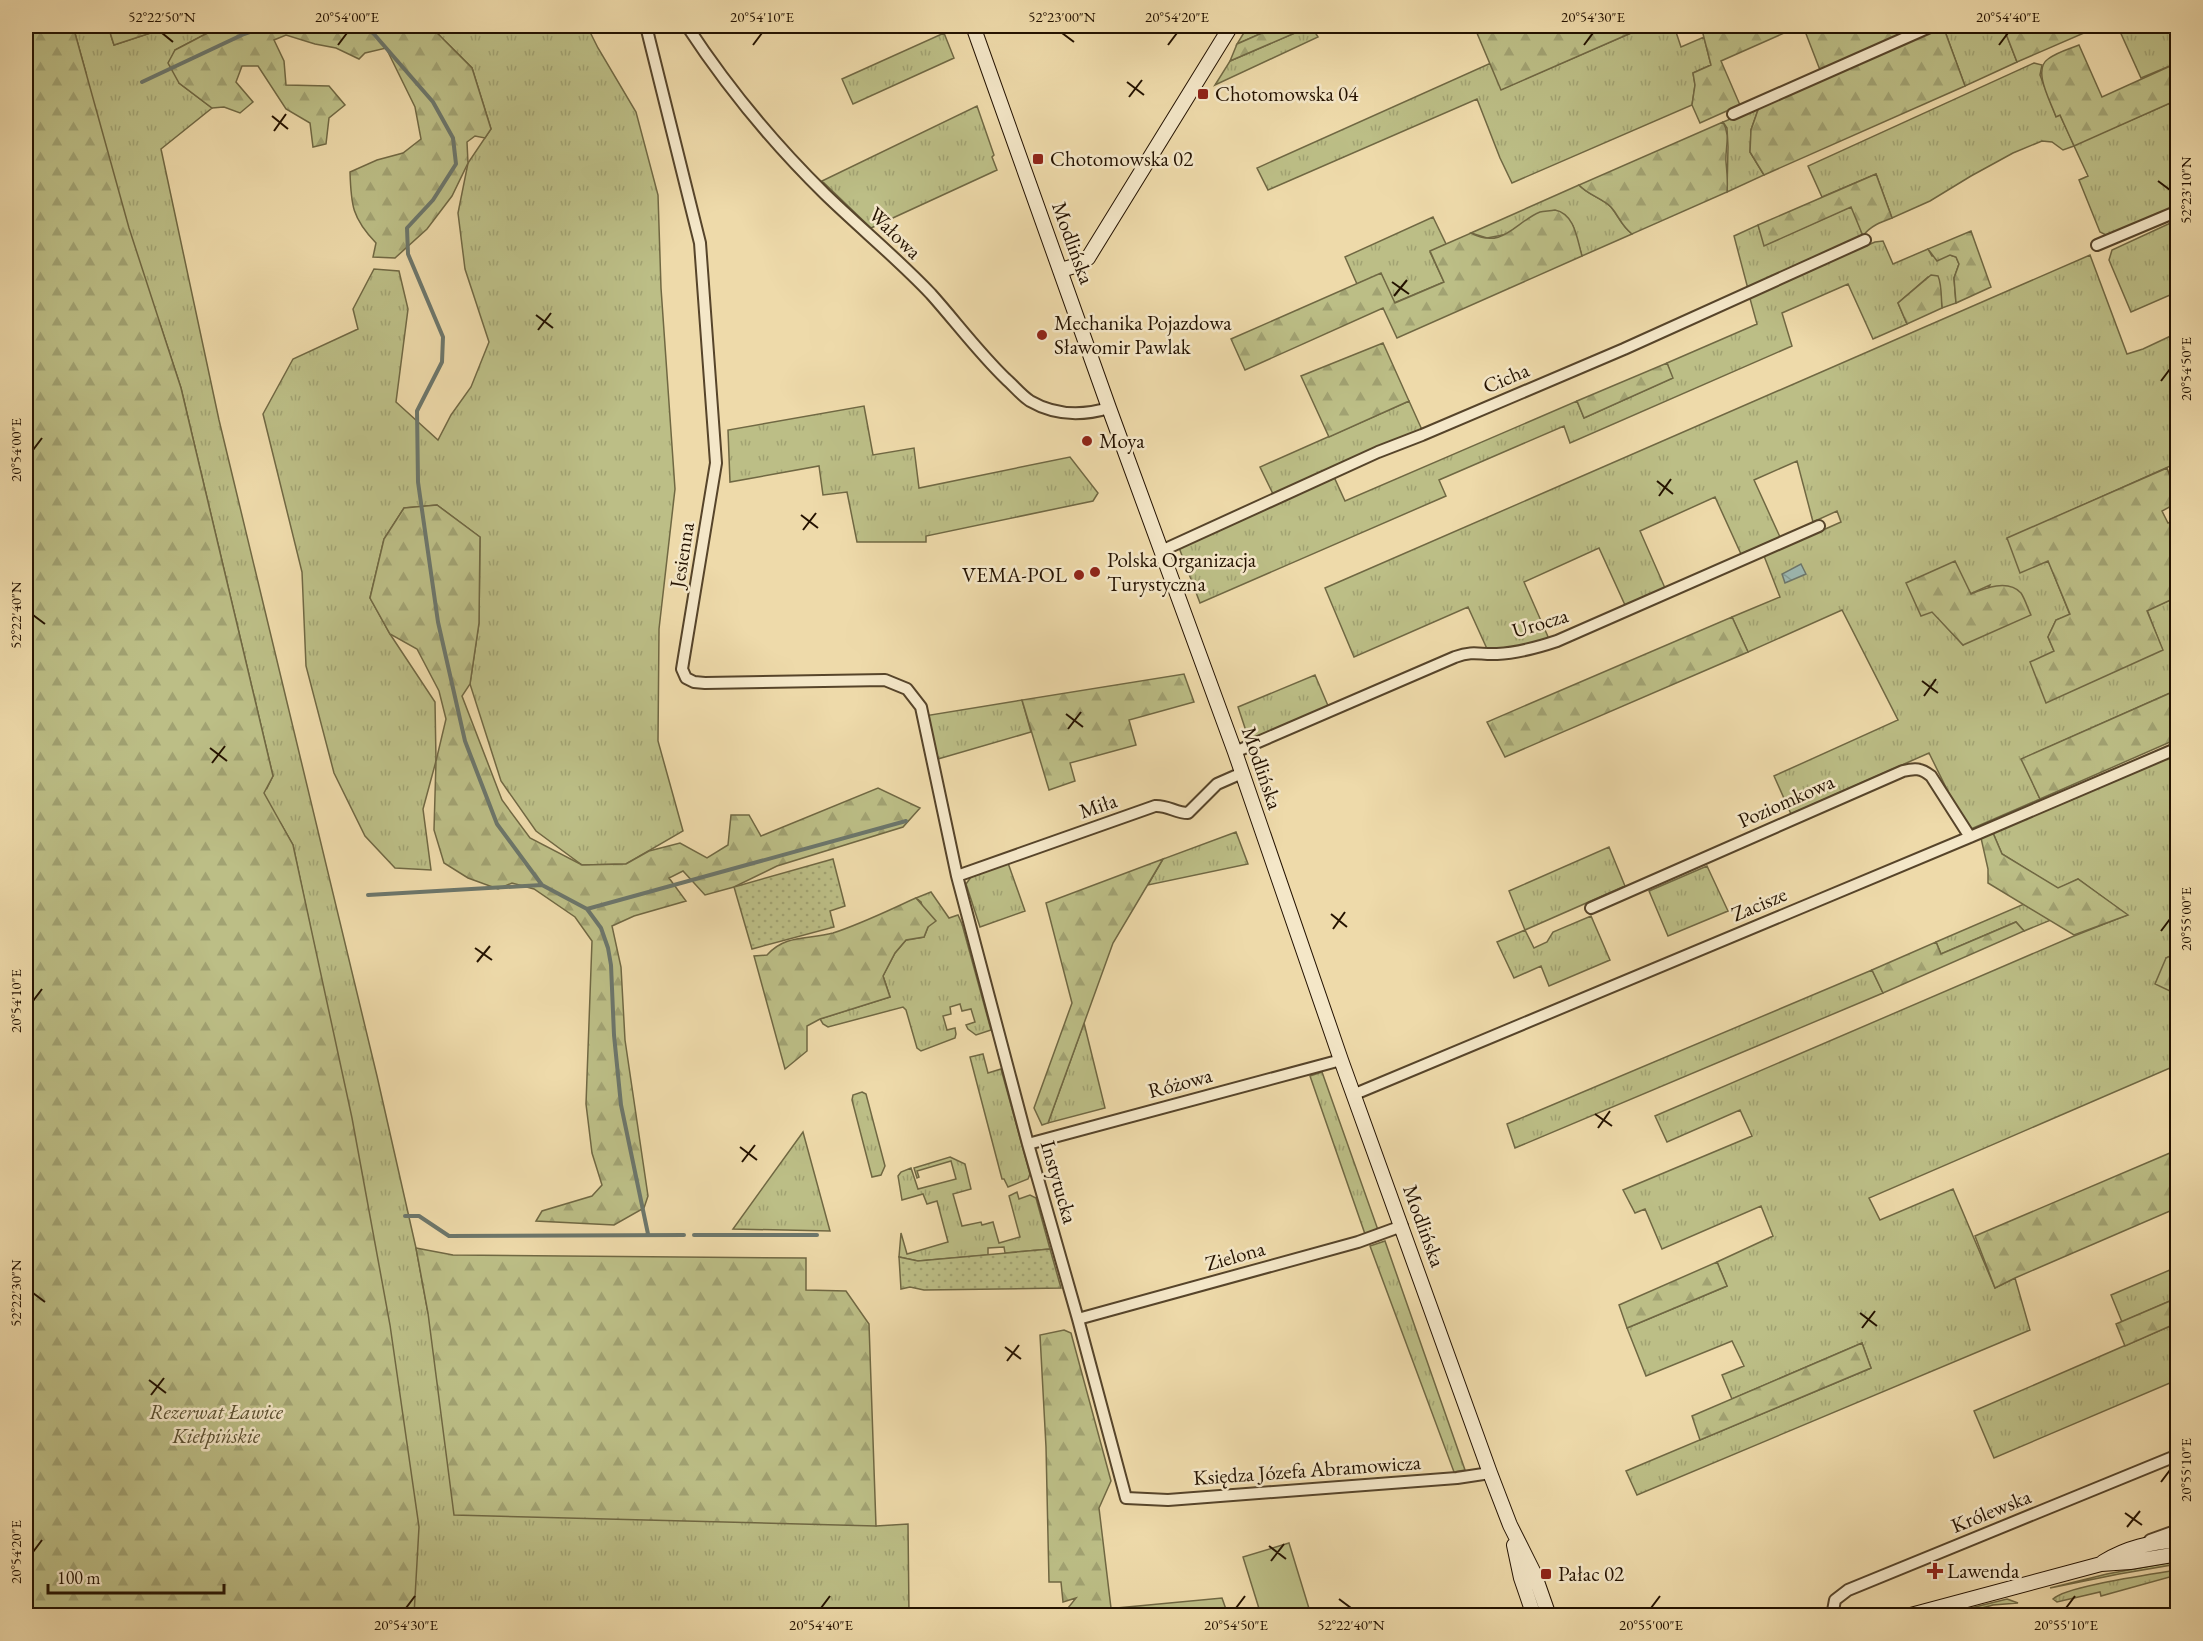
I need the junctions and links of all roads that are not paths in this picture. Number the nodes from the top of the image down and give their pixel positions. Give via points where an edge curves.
1 (646, 26) edge
2 (687, 26) edge
3 (973, 26) edge
4 (1231, 26) edge
5 (1932, 26) edge
6 (1733, 114) dead end
7 (2178, 211) edge
8 (1865, 240) dead end
9 (2097, 245) dead end
10 (1061, 270) junction
11 (1109, 408) junction
12 (1819, 526) dead end
13 (1161, 551) junction
14 (2178, 748) edge
15 (1235, 752) junction
16 (1242, 773) junction
17 (1970, 837) junction
18 (957, 876) junction
19 (1591, 908) dead end
20 (1341, 1060) junction
21 (1354, 1094) junction
22 (1028, 1144) junction
23 (1401, 1226) junction
24 (1078, 1319) junction
25 (2178, 1455) edge
26 (1491, 1473) junction
27 (1126, 1498) joint
28 (1510, 1525) junction
29 (2178, 1530) edge
30 (2178, 1540) edge
31 (2140, 1546) junction
32 (2178, 1554) edge
33 (2101, 1564) junction
34 (1534, 1616) edge
35 (1549, 1616) edge
36 (1832, 1616) edge
37 (1907, 1616) edge

1 - 18 street, Jesienna via 700,243 716,463 682,669 686,678 694,682 885,680 907,689 921,707
2 - 11 street, Wałowa via 760,124 928,292 1027,399 1054,411 1072,413
3 - 10 main road, Modlińska
4 - 10 main road via 1088,258
5 - 6 street
7 - 9 street
8 - 13 street, Cicha
10 - 11 main road, Modlińska
11 - 13 main road, Modlińska
12 - 15 street, Urocza via 1557,641 1526,651 1471,652 1455,657
13 - 15 main road, Modlińska
14 - 17 street, Zacisze
15 - 16 main road, Modlińska
16 - 18 street, Miła via 1217,784 1188,813 1155,806
16 - 20 main road, Modlińska
17 - 19 street, Poziomkowa via 1931,776 1922,769 1903,771
17 - 21 street, Zacisze
18 - 22 street, Instytucka
20 - 21 main road, Modlińska
20 - 22 street, Różowa
21 - 23 main road, Modlińska
22 - 24 street, Instytucka
23 - 24 street, Zielona via 1358,1242
23 - 26 main road, Modlińska
24 - 27 street, Instytucka
25 - 36 street, Królewska via 1848,1590 1835,1600
26 - 27 street, Księdza Józefa Abramowicza via 1168,1500
26 - 28 main road, Modlińska
28 - 34 main road, Modlińska
28 - 35 main road, Modlińska via 1534,1573
29 - 31 street
30 - 31 main road
31 - 33 main road via 2124,1550
32 - 33 main road
33 - 37 main road

